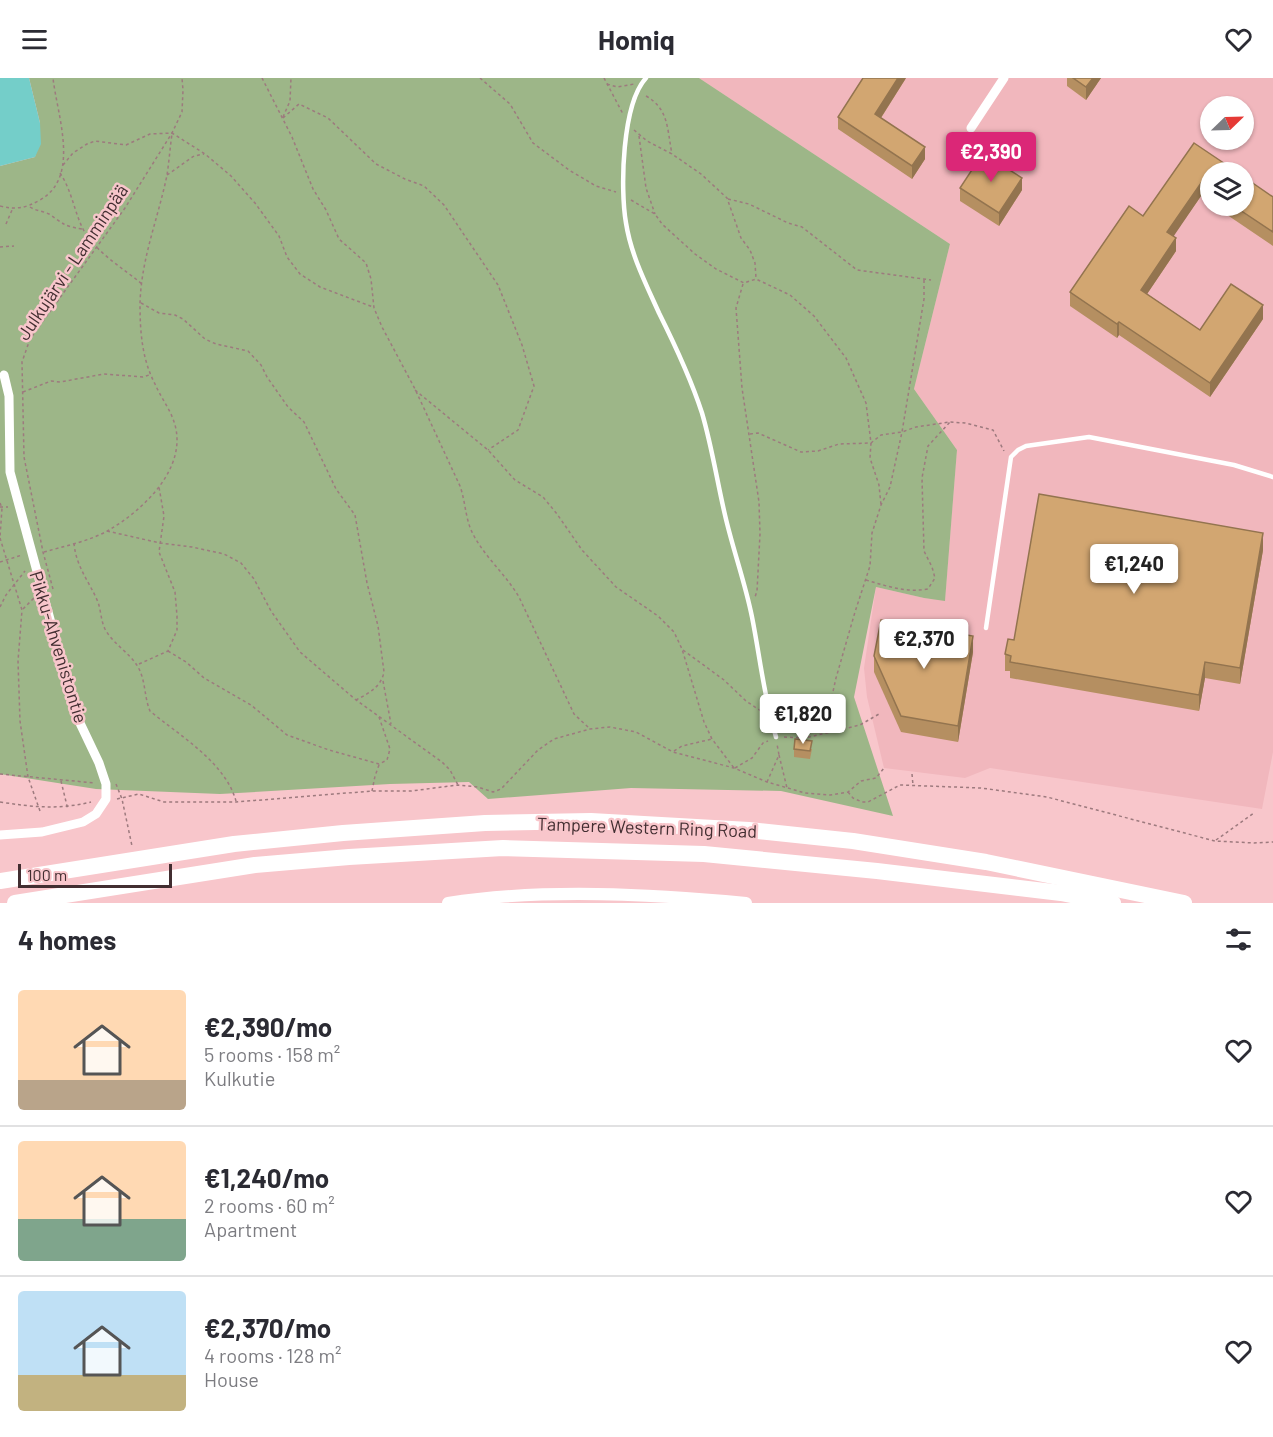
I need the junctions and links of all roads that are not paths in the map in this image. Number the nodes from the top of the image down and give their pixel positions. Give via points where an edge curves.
1 (1004, 78) edge
2 (644, 80) edge
3 (971, 128) dead end
4 (4, 375) dead end
5 (1273, 477) edge
6 (986, 628) dead end
7 (776, 737) road end
8 (0, 835) edge
9 (0, 881) edge
10 (92, 891) junction
11 (15, 903) edge
12 (49, 903) edge
13 (448, 903) edge
14 (746, 903) edge
15 (1113, 903) edge
16 (1184, 903) edge

1 - 3 street
2 - 7 lane via 627,122 622,194 626,226 640,271 701,412 750,608
4 - 8 street, Pikku-Ahvenistontie via 9,396 10,472 32,556 79,721 111,783 96,814 83,822 42,832
5 - 6 lane via 1234,465 1089,437 1018,450 1011,457
9 - 16 highway, Tampere Western Ring Road via 234,844 486,823 591,821 749,830 853,841 986,862
10 - 11 highway, Tampere Western Ring Road
10 - 12 highway
10 - 15 highway, Tampere Western Ring Road via 255,865 503,848 714,855 877,871
13 - 14 street via 533,895 642,896

